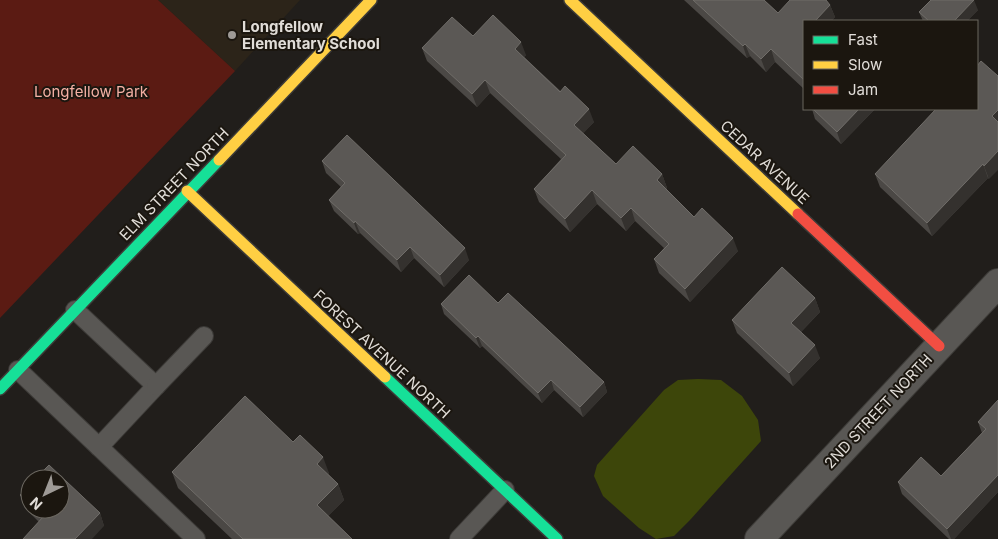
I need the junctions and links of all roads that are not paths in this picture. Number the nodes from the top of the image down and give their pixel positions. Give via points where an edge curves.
1 (371, 0) edge
2 (570, 0) edge
3 (187, 191) junction
4 (998, 283) edge
5 (75, 310) junction
6 (204, 336) dead end
7 (939, 346) junction
8 (18, 370) junction
9 (156, 386) junction
10 (0, 389) edge
11 (99, 446) junction
12 (505, 490) junction
13 (196, 539) edge
14 (459, 539) edge
15 (557, 539) edge
16 (759, 539) edge

1 - 3 street, ELM STREET NORTH
2 - 7 street, CEDAR AVENUE
3 - 5 street, ELM STREET NORTH
3 - 12 street, FOREST AVENUE NORTH
4 - 7 street, 2ND STREET NORTH
5 - 8 street, ELM STREET NORTH
5 - 9 lane
6 - 9 lane
7 - 16 street, 2ND STREET NORTH
8 - 10 street, ELM STREET NORTH
8 - 11 lane
9 - 11 lane
11 - 13 lane
12 - 14 lane
12 - 15 street, FOREST AVENUE NORTH

